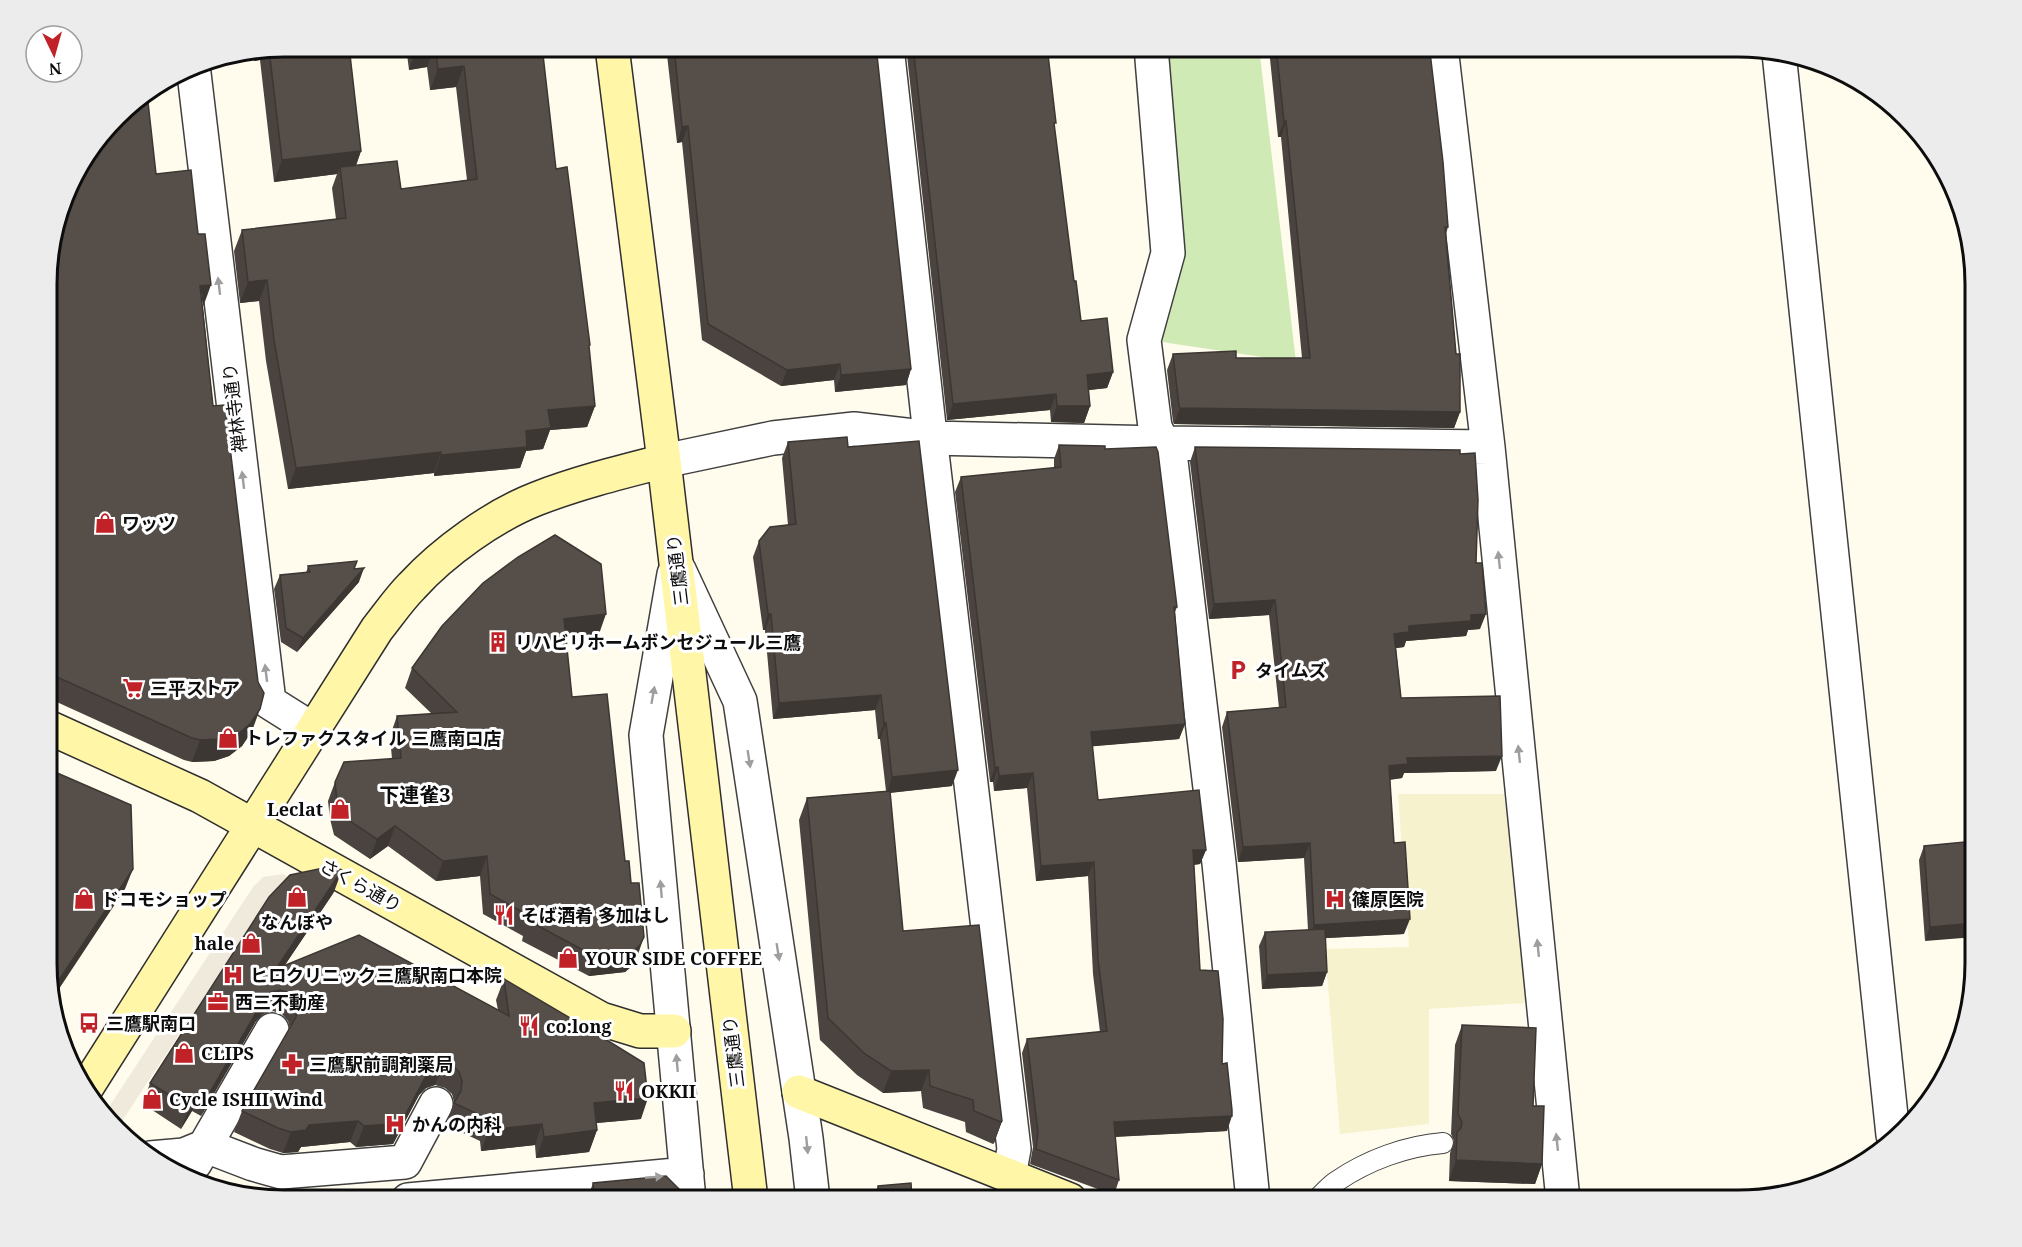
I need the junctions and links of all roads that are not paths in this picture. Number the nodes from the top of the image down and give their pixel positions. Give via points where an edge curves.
1 (613, 57) edge
2 (888, 57) edge
3 (1152, 57) edge
4 (1442, 57) edge
5 (1780, 61) edge
6 (194, 75) edge
7 (931, 438) junction
8 (1161, 443) junction
9 (1488, 447) junction
10 (664, 461) junction
11 (676, 562) junction
12 (312, 729) junction
13 (57, 731) edge
14 (253, 825) junction
15 (272, 1030) dead end
16 (674, 1031) junction
17 (90, 1082) edge
18 (799, 1092) junction
19 (436, 1104) dead end
20 (1892, 1130) edge
21 (1443, 1143) dead end
22 (186, 1163) edge
23 (1009, 1176) junction
24 (688, 1187) edge
25 (623, 1190) edge
26 (750, 1190) edge
27 (812, 1190) edge
28 (1045, 1190) edge
29 (1252, 1190) edge
30 (1327, 1190) edge
31 (1562, 1190) edge

1 - 10 street, 三鷹通り
2 - 7 street
3 - 8 street via 1168,253 1144,340 1155,427
4 - 9 street
5 - 20 street
12 -> 6 street, 禅林寺通り via 269,702
7 - 8 street
7 - 10 street via 854,429 773,438
7 - 23 street via 1014,1149
8 - 9 street
8 - 29 street via 1171,461 1220,863
31 -> 9 street
10 - 11 street, 三鷹通り
10 - 12 street via 534,500 485,526 450,551 412,586 377,629
16 -> 11 street via 646,735
11 -> 18 street via 740,701
11 - 26 street, 三鷹通り
12 - 14 street
13 - 14 street, さくら通り via 200,796
14 - 16 street, さくら通り via 601,1019 640,1031
14 - 17 street
15 - 22 street via 230,1102
24 -> 16 street
18 - 23 street
18 -> 27 street
19 - 22 street via 405,1162 281,1172 258,1155
21 - 30 lane via 1381,1157
23 - 28 street
25 -> 24 street

